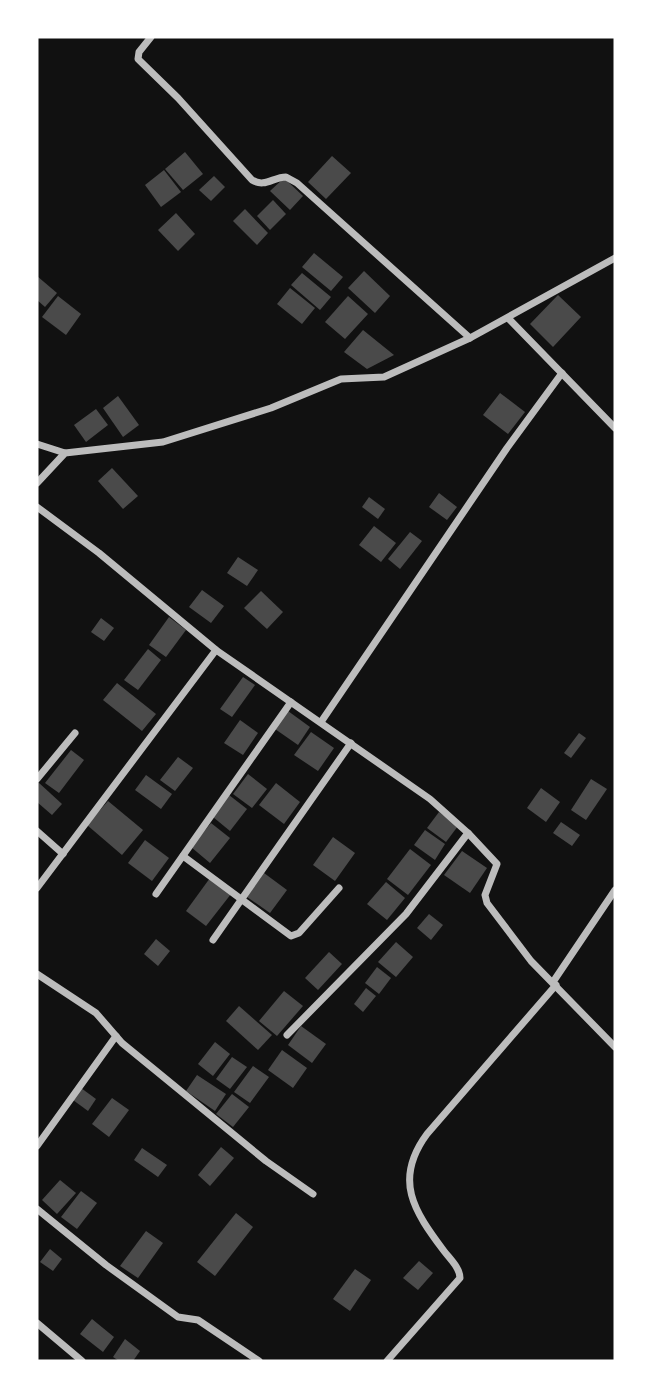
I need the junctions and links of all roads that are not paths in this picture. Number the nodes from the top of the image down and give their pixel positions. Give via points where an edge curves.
1 (151, 37) edge
2 (615, 258) edge
3 (508, 318) junction
4 (470, 338) junction
5 (562, 373) junction
6 (615, 428) edge
7 (37, 444) edge
8 (65, 453) junction
9 (37, 483) edge
10 (37, 507) edge
11 (216, 650) junction
12 (290, 702) junction
13 (321, 722) junction
14 (75, 733) dead end
15 (351, 743) junction
16 (37, 779) edge
17 (37, 831) edge
18 (468, 833) junction
19 (63, 854) junction
20 (183, 856) junction
21 (37, 888) edge
22 (339, 888) dead end
23 (615, 890) edge
24 (156, 894) dead end
25 (242, 899) junction
26 (213, 940) dead end
27 (37, 974) edge
28 (554, 984) junction
29 (287, 1035) dead end
30 (116, 1037) junction
31 (615, 1047) edge
32 (37, 1146) edge
33 (313, 1194) dead end
34 (37, 1209) edge
35 (37, 1323) edge
36 (82, 1361) edge
37 (259, 1361) edge
38 (387, 1361) edge

1 - 4 street via 138,59 252,180 264,184 286,177 297,183
2 - 3 street
3 - 4 street
3 - 5 street
4 - 8 street via 384,377 341,379 271,408 163,442
5 - 6 street
5 - 13 street
7 - 8 street
8 - 9 street
10 - 11 street
11 - 12 street
11 - 19 street
12 - 13 street
12 - 20 street
13 - 15 street
14 - 16 street
15 - 18 street via 430,799
15 - 25 street
17 - 19 street
18 - 28 street via 497,864 486,902
18 - 29 street via 406,914
19 - 21 street
20 - 24 street
20 - 25 street
22 - 25 street via 299,933 291,936
23 - 28 street
25 - 26 street
27 - 30 street via 96,1013
28 - 31 street
28 - 38 street via 427,1134 412,1158 412,1198 417,1213 460,1278
30 - 32 street
30 - 33 street
34 - 37 street via 178,1317 198,1320
35 - 36 street

